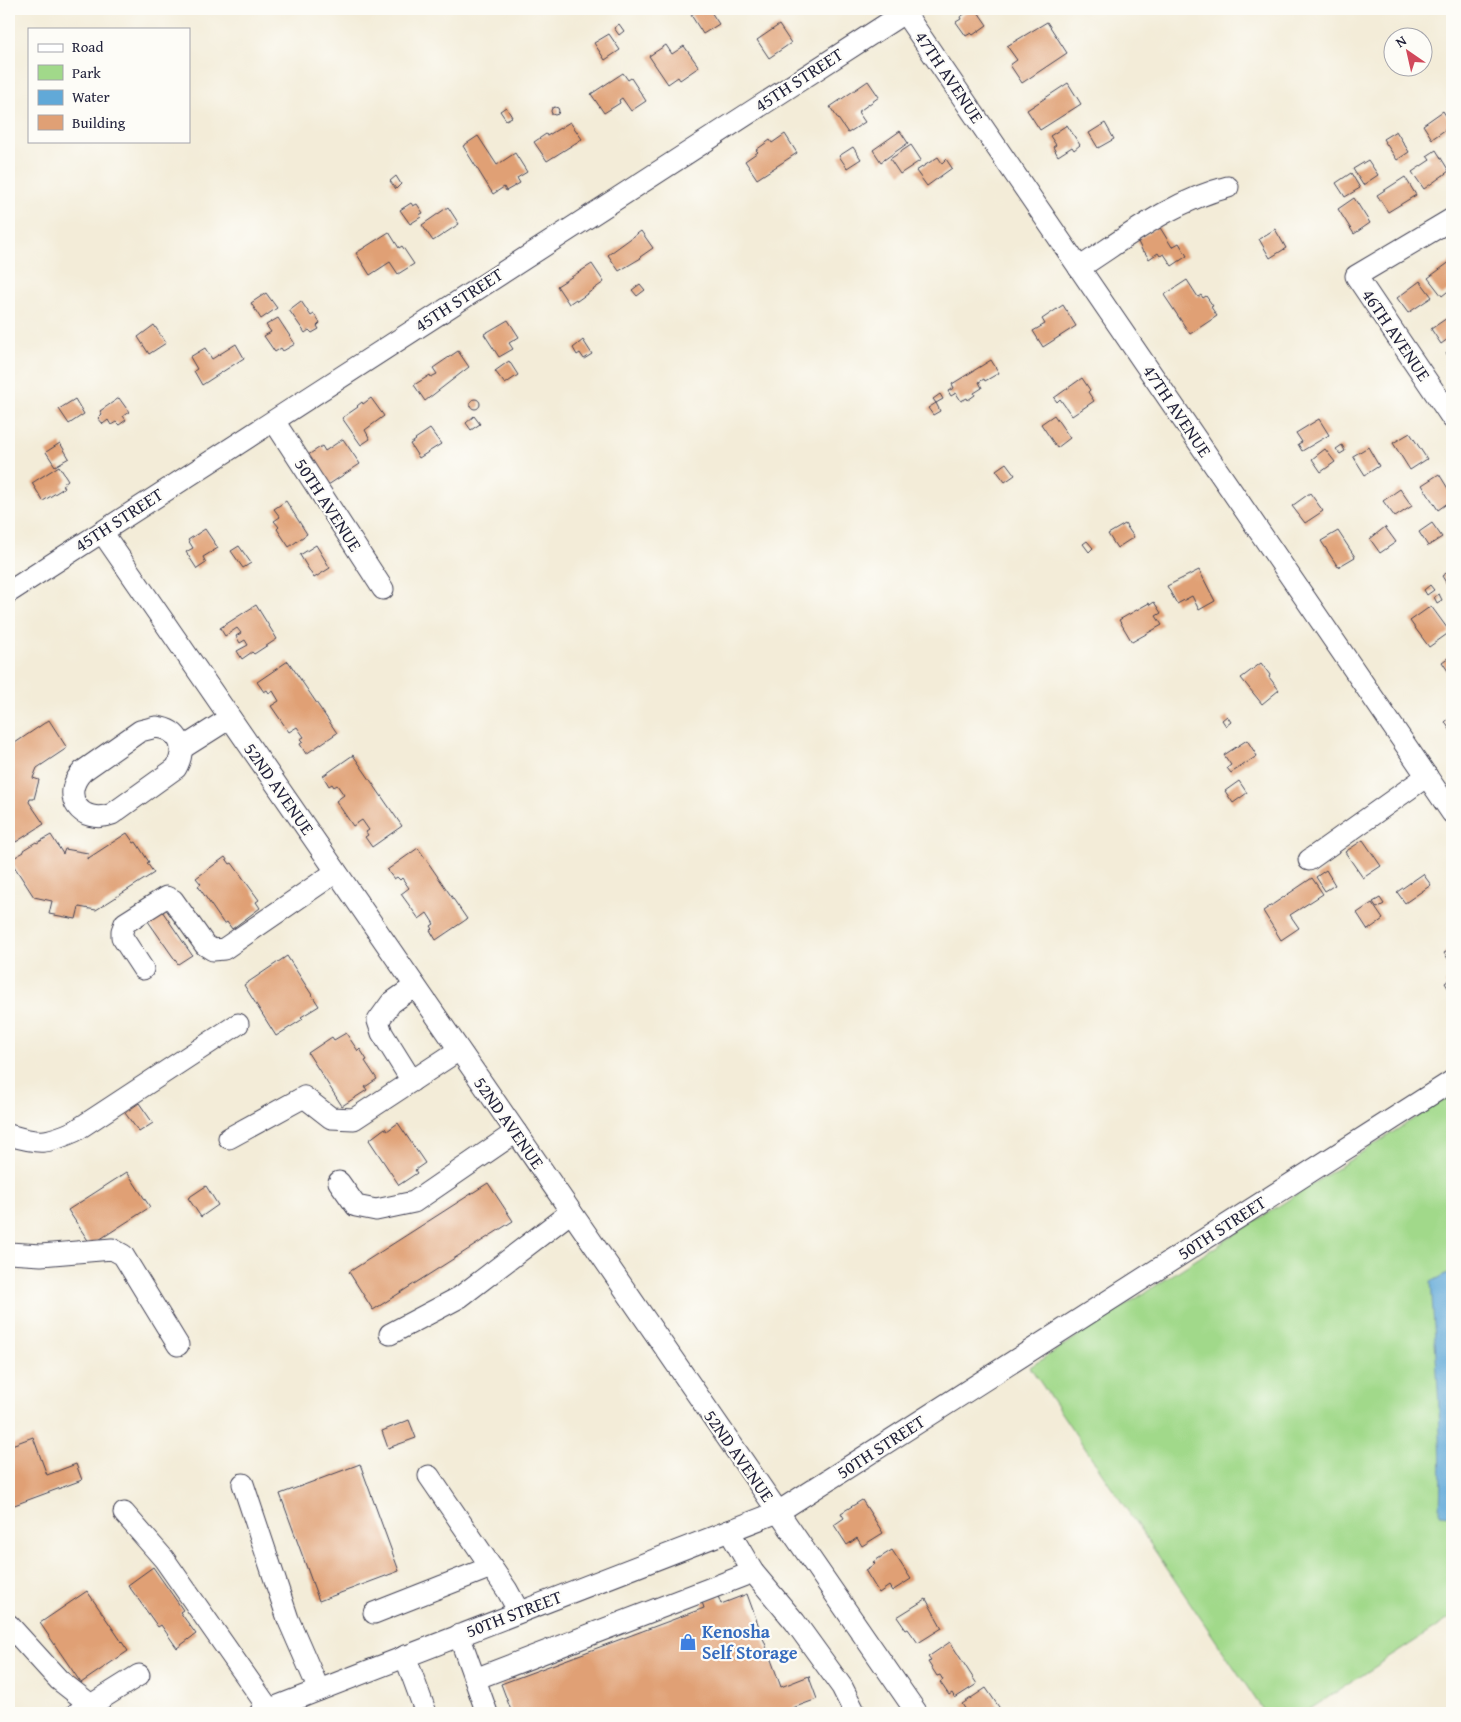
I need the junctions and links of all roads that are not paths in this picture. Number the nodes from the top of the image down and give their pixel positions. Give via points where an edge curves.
1 (906, 10) edge
2 (1228, 188) dead end
3 (1452, 219) edge
4 (1079, 268) junction
5 (1452, 418) edge
6 (274, 421) junction
7 (102, 532) junction
8 (383, 589) dead end
9 (9, 592) edge
10 (230, 718) junction
11 (181, 749) junction
12 (1427, 776) junction
13 (1452, 813) edge
14 (1310, 860) dead end
15 (336, 872) junction
16 (143, 969) dead end
17 (415, 986) junction
18 (238, 1024) dead end
19 (459, 1050) junction
20 (412, 1081) junction
21 (1452, 1082) edge
22 (516, 1132) junction
23 (9, 1135) edge
24 (229, 1138) dead end
25 (339, 1182) dead end
26 (571, 1212) junction
27 (9, 1253) edge
28 (390, 1334) dead end
29 (178, 1345) dead end
30 (428, 1476) dead end
31 (243, 1484) dead end
32 (778, 1512) junction
33 (124, 1513) dead end
34 (729, 1531) junction
35 (491, 1567) junction
36 (752, 1572) junction
37 (519, 1612) junction
38 (374, 1613) dead end
39 (9, 1625) edge
40 (459, 1635) junction
41 (405, 1656) junction
42 (139, 1675) dead end
43 (475, 1679) junction
44 (319, 1690) junction
45 (88, 1710) edge
46 (264, 1711) edge
47 (426, 1713) edge
48 (487, 1713) edge
49 (855, 1713) edge
50 (917, 1713) edge

1 - 4 street, 47TH AVENUE
1 - 6 street, 45TH STREET
2 - 4 street via 1205,193 1167,211
3 - 5 street, 46TH AVENUE via 1356,276
4 - 12 street, 47TH AVENUE
6 - 7 street, 45TH STREET
6 - 8 street, 50TH AVENUE
7 - 9 street, 45TH STREET
7 - 10 street, 52ND AVENUE
10 - 11 street
10 - 15 street, 52ND AVENUE
11 - 11 street via 177,737 164,728 140,731 77,777 73,785 74,802 86,815 104,817 112,814 176,768
12 - 13 street, 47TH AVENUE
12 - 14 street
15 - 16 street via 224,949 213,950 205,945 173,900 166,897 125,923 122,930 122,937
15 - 17 street, 52ND AVENUE
17 - 19 street, 52ND AVENUE
17 - 20 street via 391,1003 378,1021
18 - 23 street via 75,1132 53,1140 33,1142
19 - 20 street
19 - 22 street, 52ND AVENUE
20 - 24 street via 354,1119 331,1118 304,1097
21 - 32 street, 50TH STREET
22 - 25 street via 414,1202 376,1210 356,1206
22 - 26 street, 52ND AVENUE
26 - 28 street via 460,1297
26 - 32 street, 52ND AVENUE
27 - 29 street via 41,1255 112,1249 124,1255
30 - 35 street
31 - 44 street via 288,1619
32 - 34 street, 50TH STREET
32 - 50 street, 52ND AVENUE
33 - 46 street via 164,1559
34 - 36 street
34 - 37 street, 50TH STREET
35 - 37 street
35 - 38 street
36 - 43 street
36 - 49 street via 795,1622 836,1679
37 - 40 street, 50TH STREET
39 - 45 street
40 - 41 street, 50TH STREET
40 - 43 street
41 - 44 street, 50TH STREET
41 - 47 street
42 - 45 street
43 - 48 street
44 - 46 street, 50TH STREET

